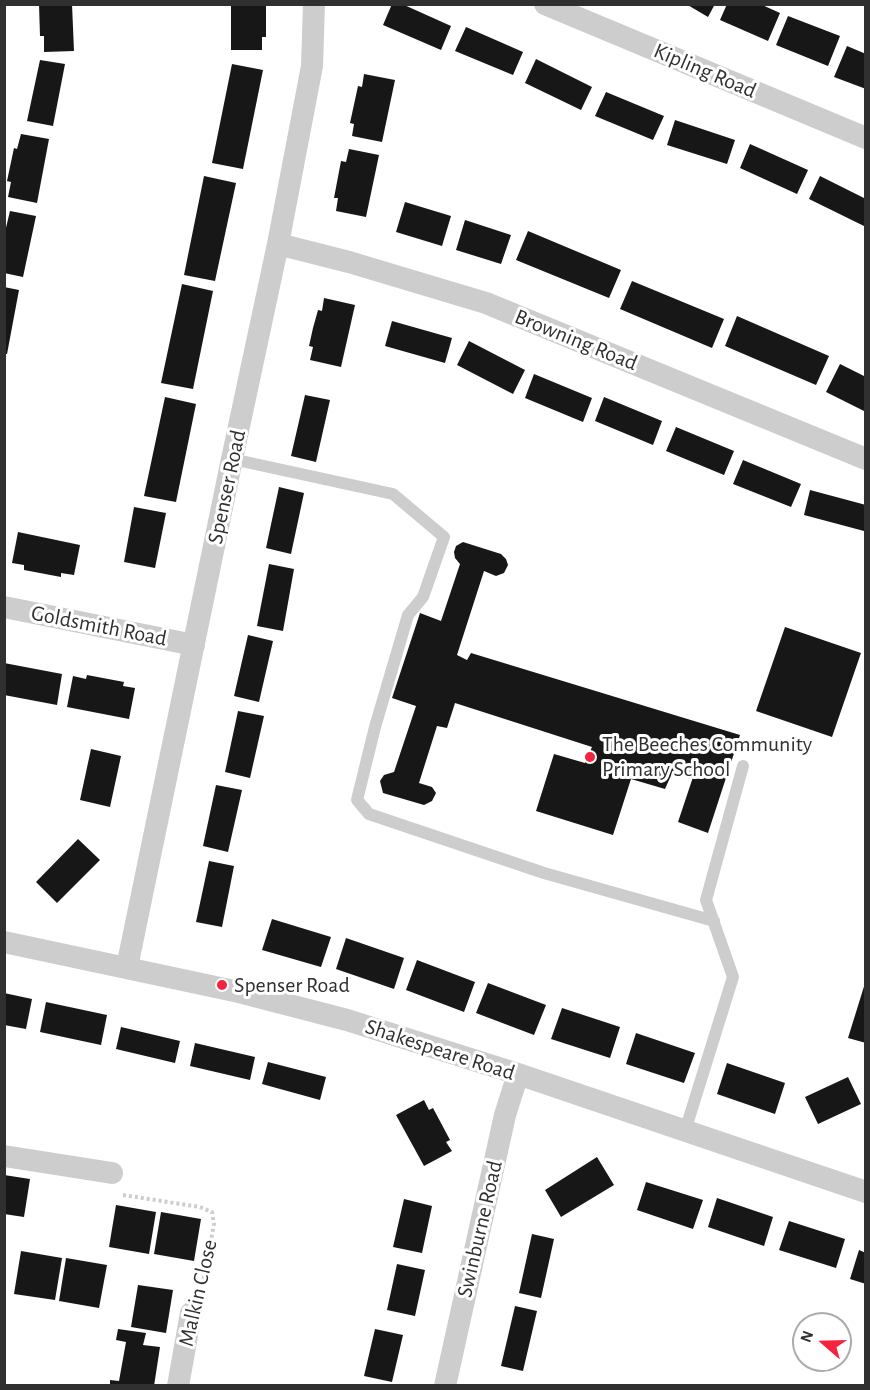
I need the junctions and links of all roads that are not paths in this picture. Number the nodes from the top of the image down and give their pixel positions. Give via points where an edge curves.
1 (314, 4) edge
2 (552, 6) edge
3 (866, 138) edge
4 (279, 244) junction
5 (232, 459) junction
6 (866, 459) edge
7 (4, 607) edge
8 (194, 645) junction
9 (743, 765) dead end
10 (714, 921) junction
11 (4, 942) edge
12 (127, 967) junction
13 (518, 1074) junction
14 (685, 1131) junction
15 (4, 1156) edge
16 (112, 1173) road end
17 (866, 1192) edge
18 (191, 1313) road end
19 (178, 1386) edge
20 (445, 1386) edge

1 - 4 street, Spenser Road via 310,76
2 - 3 street, Kipling Road
4 - 5 street, Spenser Road
4 - 6 street, Browning Road via 486,303
5 - 8 street, Spenser Road
5 - 10 lane via 393,494 444,537 423,597 408,615 377,719 357,800 369,813 544,873
7 - 8 street, Goldsmith Road
8 - 12 street, Spenser Road
9 - 10 lane via 706,900
10 - 14 lane via 733,977
11 - 12 street, Shakespeare Road
12 - 13 street, Shakespeare Road via 347,1020
13 - 14 street, Shakespeare Road
13 - 20 street, Swinburne Road via 505,1115
14 - 17 street, Shakespeare Road
15 - 16 street
18 - 19 street, Malkin Close

